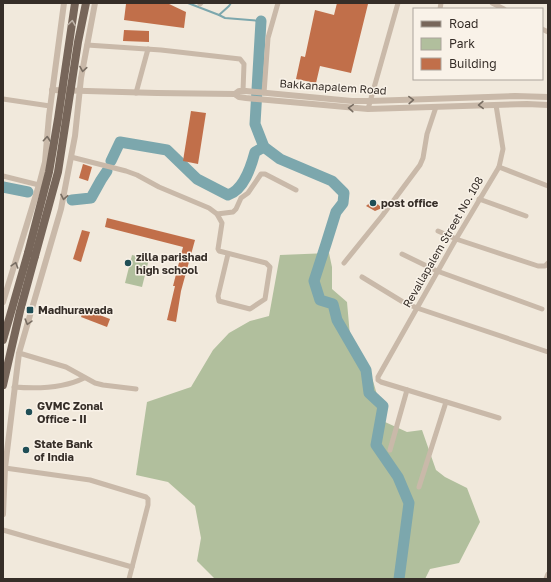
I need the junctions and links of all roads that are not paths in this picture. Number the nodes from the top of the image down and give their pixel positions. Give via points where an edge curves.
1 (64, 3) edge
2 (75, 3) edge
3 (86, 3) edge
4 (95, 3) edge
5 (278, 3) edge
6 (398, 3) edge
7 (492, 3) edge
8 (502, 8) edge
9 (87, 45) junction
10 (148, 49) junction
11 (52, 90) junction
12 (80, 92) junction
13 (136, 93) junction
14 (245, 93) junction
15 (262, 95) junction
16 (548, 97) edge
17 (3, 99) edge
18 (370, 102) junction
19 (496, 105) junction
20 (548, 105) edge
21 (50, 106) junction
22 (436, 107) junction
23 (368, 109) junction
24 (71, 157) junction
25 (499, 167) junction
26 (3, 176) edge
27 (39, 185) junction
28 (548, 186) edge
29 (296, 190) dead end
30 (478, 202) junction
31 (217, 214) junction
32 (526, 216) dead end
33 (438, 231) dead end
34 (456, 239) junction
35 (228, 254) junction
36 (402, 254) dead end
37 (32, 255) junction
38 (548, 262) edge
39 (344, 263) dead end
40 (437, 271) junction
41 (362, 277) dead end
42 (3, 302) edge
43 (417, 308) junction
44 (542, 309) dead end
45 (3, 340) edge
46 (548, 352) edge
47 (19, 354) junction
48 (84, 378) junction
49 (3, 385) edge
50 (14, 388) junction
51 (136, 389) dead end
52 (407, 390) junction
53 (446, 402) junction
54 (499, 418) dead end
55 (390, 450) dead end
56 (5, 468) junction
57 (419, 487) dead end
58 (3, 514) edge
59 (3, 530) edge
60 (132, 567) junction
61 (548, 574) edge
62 (129, 579) edge
63 (546, 579) edge

1 - 11 street
37 -> 2 main road, bridge via 49,172
3 - 37 main road, bridge via 58,172
4 - 9 street
5 - 15 street via 268,38
6 - 18 street
7 - 8 street
9 - 10 street
9 -> 12 street
10 - 13 street
10 - 14 street via 240,60 244,64
11 - 12 street
11 - 21 street
12 - 13 street
12 - 24 street
13 - 14 street via 235,94 239,97
14 - 15 street
15 - 18 street, Bakkanapalem Road
23 -> 15 street
18 -> 16 street, Bakkanapalem Road
17 - 21 street
18 - 23 street
19 - 20 street
19 -> 22 street
19 - 25 street, Revallapalem Street No. 108 via 503,149
27 -> 21 street via 45,162
22 - 23 street
22 - 39 street via 423,158 412,176
24 - 31 street via 126,170
24 -> 47 street via 61,209
25 - 28 street
25 - 30 street, Revallapalem Street No. 108
26 - 27 street
42 -> 27 street
29 - 31 street via 261,174 233,212
30 - 32 street
30 - 34 street, Revallapalem Street No. 108
31 - 35 street via 222,223 218,249
33 - 34 street
34 - 38 street via 538,266 545,266
34 - 40 street, Revallapalem Street No. 108
35 - 35 street via 270,267 265,299 253,308 246,309 219,301
36 - 40 street
37 - 45 main road
37 - 49 main road
40 - 43 street, Revallapalem Street No. 108
40 - 44 street
41 - 43 street
43 - 46 street
43 - 52 street, Revallapalem Street No. 108 via 378,380
47 - 48 street via 66,367
47 - 50 street
48 - 50 street via 74,383 48,387
48 - 51 street via 103,385
50 - 56 street
52 - 53 street
52 - 55 street
53 - 54 street
53 - 57 street
56 - 58 street
56 - 60 street via 90,480 146,497 148,505
59 - 60 street
60 - 62 street
61 - 63 street

